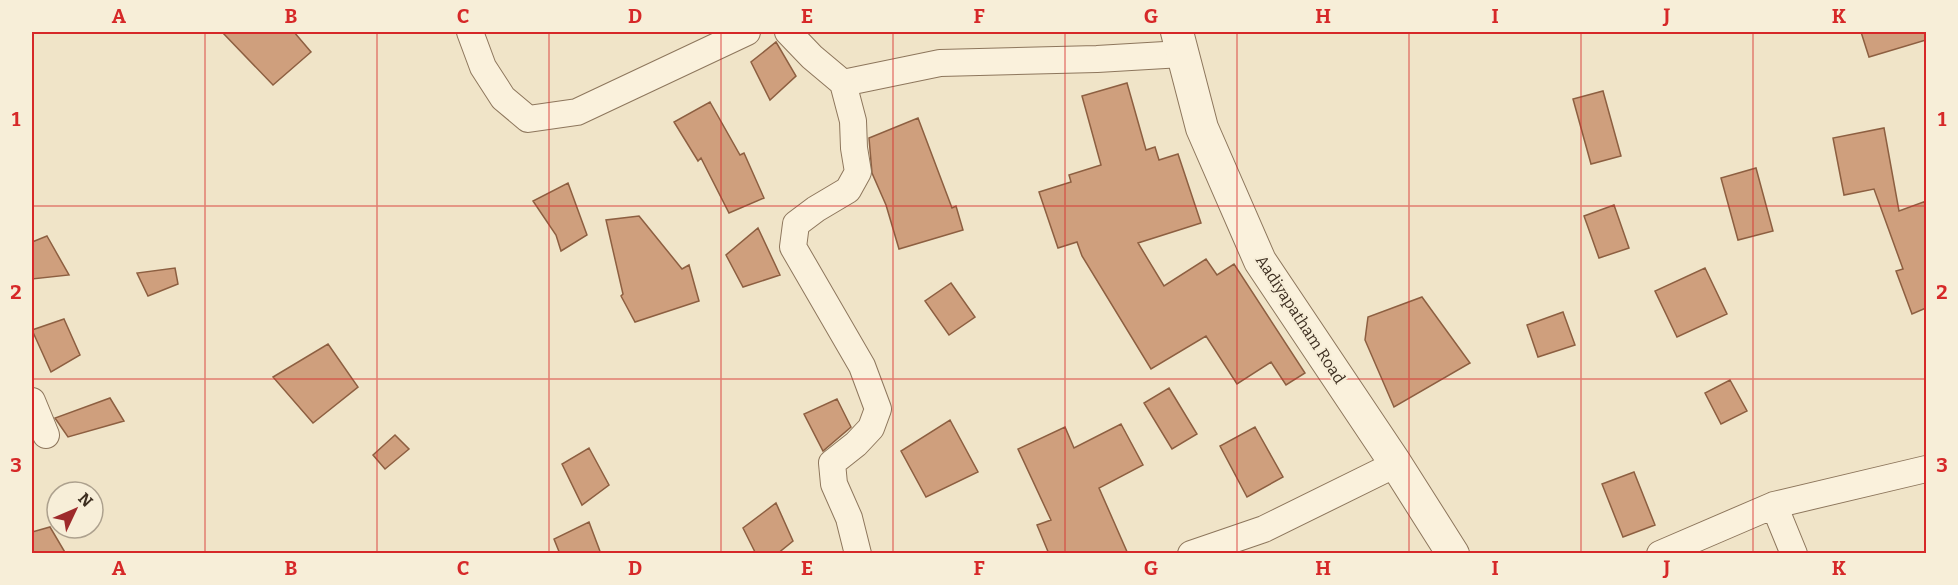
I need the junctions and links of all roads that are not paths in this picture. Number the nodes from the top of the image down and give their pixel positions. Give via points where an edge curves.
1 (470, 32) edge
2 (747, 32) edge
3 (788, 32) edge
4 (1180, 43) edge
5 (843, 83) junction
6 (32, 401) edge
7 (46, 435) dead end
8 (1396, 464) junction
9 (1926, 469) edge
10 (1774, 505) junction
11 (858, 554) edge
12 (1191, 554) edge
13 (1453, 554) edge
14 (1660, 554) edge
15 (1794, 554) edge

1 - 2 street via 483,67 503,98 528,119 577,112
3 - 5 street
4 - 5 street via 1097,59 939,63
4 - 8 street, Aadiyapatham Road via 1202,128 1260,261
5 - 11 street via 858,172 848,190 796,224 793,247 862,366 878,409 871,428 832,464 834,484 849,518
6 - 7 street
8 - 12 street via 1264,529
8 - 13 street, Aadiyapatham Road
9 - 10 street
10 - 14 street
10 - 15 street

